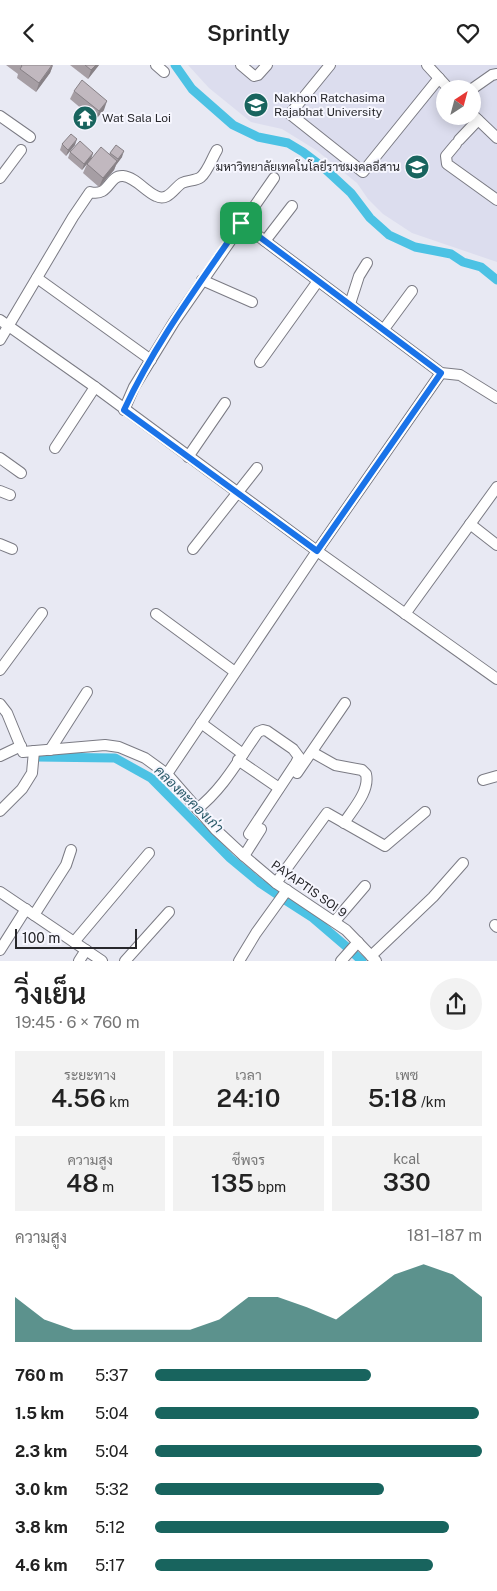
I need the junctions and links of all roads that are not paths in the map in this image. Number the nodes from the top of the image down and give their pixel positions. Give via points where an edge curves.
1 (241, 65) edge
2 (267, 65) edge
3 (330, 65) edge
4 (427, 65) edge
5 (497, 74) edge
6 (439, 78) joint
7 (481, 83) edge
8 (0, 116) edge
9 (481, 123) edge
10 (469, 125) edge
11 (30, 137) dead end
12 (497, 138) edge
13 (21, 149) dead end
14 (217, 150) dead end
15 (1, 174) edge
16 (274, 178) dead end
17 (497, 200) edge
18 (292, 206) dead end
19 (241, 223) junction
20 (265, 241) junction
21 (367, 263) dead end
22 (37, 278) junction
23 (202, 280) junction
24 (318, 281) junction
25 (412, 291) dead end
26 (252, 302) dead end
27 (350, 304) junction
28 (4, 323) edge
29 (384, 329) junction
30 (0, 340) edge
31 (151, 360) junction
32 (260, 363) dead end
33 (444, 374) junction
34 (95, 387) junction
35 (497, 398) edge
36 (225, 403) dead end
37 (124, 410) junction
38 (54, 448) dead end
39 (188, 457) junction
40 (0, 458) edge
41 (257, 468) dead end
42 (21, 473) dead end
43 (497, 487) edge
44 (237, 493) junction
45 (470, 524) junction
46 (0, 544) edge
47 (497, 545) edge
48 (12, 549) dead end
49 (194, 549) dead end
50 (319, 553) junction
51 (42, 613) dead end
52 (405, 613) junction
53 (156, 614) dead end
54 (0, 670) edge
55 (235, 672) junction
56 (497, 679) edge
57 (87, 692) dead end
58 (345, 703) dead end
59 (0, 704) edge
60 (201, 723) junction
61 (22, 749) junction
62 (50, 750) junction
63 (34, 751) junction
64 (312, 752) junction
65 (0, 756) edge
66 (240, 757) junction
67 (167, 774) junction
68 (497, 776) edge
69 (483, 780) dead end
70 (279, 788) junction
71 (197, 809) junction
72 (0, 811) edge
73 (425, 812) dead end
74 (344, 823) junction
75 (249, 834) dead end
76 (70, 850) dead end
77 (149, 853) dead end
78 (244, 856) junction
79 (463, 863) dead end
80 (276, 883) junction
81 (365, 886) dead end
82 (287, 890) junction
83 (0, 892) edge
84 (30, 912) junction
85 (169, 912) dead end
86 (335, 921) junction
87 (74, 942) junction
88 (358, 942) junction
89 (0, 950) edge
90 (86, 950) junction
91 (374, 958) edge
92 (79, 961) edge
93 (102, 961) edge
94 (125, 961) edge
95 (239, 961) edge
96 (341, 961) edge

1 - 2 street via 254,76
3 - 6 street via 290,114 363,172
4 - 6 street
5 - 7 street
8 - 11 street
9 - 12 street
10 - 17 street via 446,156 447,164
13 - 15 street
14 - 22 street via 201,177 181,184 164,197 156,196 123,176 116,178 102,193 90,192
16 - 19 street
18 - 20 street
19 - 20 street
19 - 23 street
20 - 24 street
21 - 27 street
22 - 28 street
22 - 31 street
23 - 26 street
23 - 31 street
24 - 27 street
24 - 32 street
25 - 29 street
27 - 29 street
28 - 30 street
28 - 34 street
29 - 33 street
31 - 37 street
33 - 35 street via 460,375
33 - 50 street
34 - 37 street
34 - 38 street
36 - 39 street
37 - 39 street
39 - 44 street
40 - 42 street
41 - 44 street
43 - 45 street
44 - 49 street
44 - 50 street
45 - 47 street
45 - 52 street
46 - 48 street
50 - 52 street
50 - 55 street
51 - 54 street
52 - 56 street
53 - 55 street
55 - 60 street
57 - 62 street
58 - 64 street
59 - 61 street
60 - 66 street
60 - 67 street
61 - 63 street, PAYAPTIS SOI 9
61 - 65 street, PAYAPTIS SOI 9
62 - 63 street, PAYAPTIS SOI 9
62 - 67 street, PAYAPTIS SOI 9 via 105,745 119,747 145,758
63 - 72 street via 32,773 22,789
64 - 74 street via 335,765 362,770 366,774 362,795
64 - 78 street
66 - 70 street
66 - 70 street via 258,732 263,730 297,752 296,763
66 - 71 street via 209,800
67 - 71 street, PAYAPTIS SOI 9
68 - 69 street
70 - 75 street
71 - 78 street, PAYAPTIS SOI 9
73 - 74 street via 385,846
74 - 80 street via 327,813
76 - 84 street via 66,865
77 - 87 street
78 - 80 street, PAYAPTIS SOI 9
79 - 91 street
80 - 82 street, PAYAPTIS SOI 9
81 - 86 street
82 - 86 street, PAYAPTIS SOI 9
82 - 95 street
83 - 84 street
84 - 87 street
84 - 89 street
85 - 94 street
86 - 88 street, PAYAPTIS SOI 9
87 - 90 street
88 - 91 street, PAYAPTIS SOI 9
88 - 96 street
90 - 92 street
90 - 93 street

